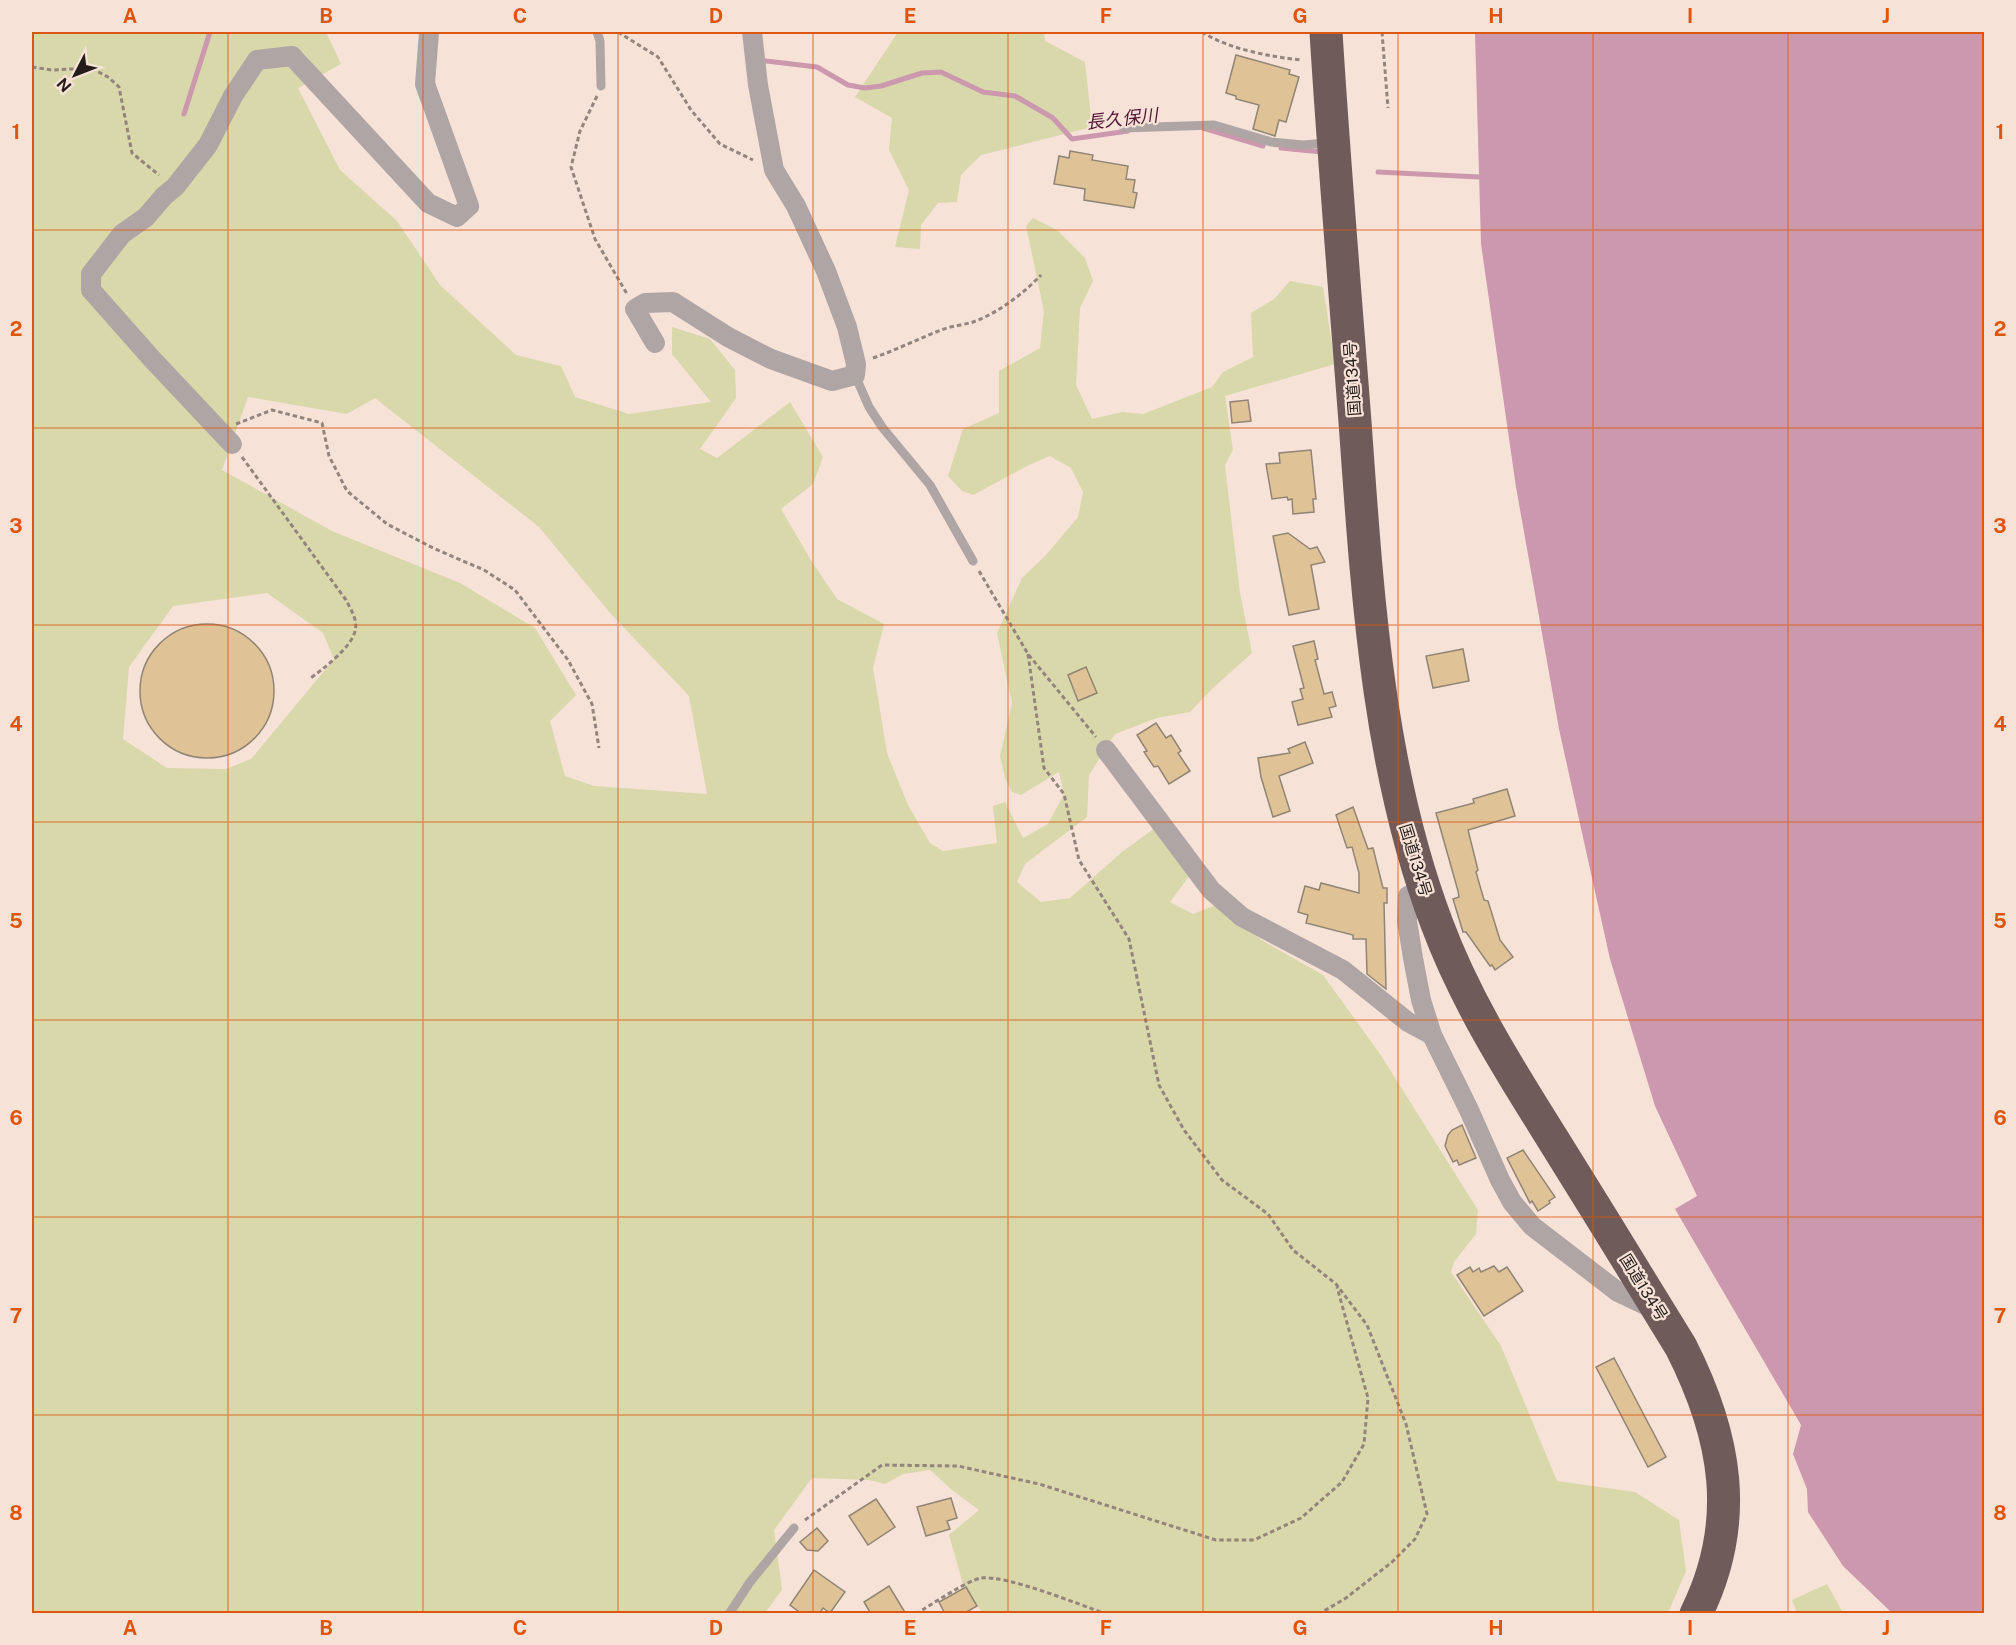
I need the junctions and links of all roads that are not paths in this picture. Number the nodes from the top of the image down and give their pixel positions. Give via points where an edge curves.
1 (429, 32) edge
2 (597, 32) edge
3 (752, 32) edge
4 (1327, 47) edge
5 (601, 86) road end
6 (1124, 128) dead end
7 (1332, 142) junction
8 (655, 343) dead end
9 (855, 369) junction
10 (227, 437) road end
11 (973, 561) road end
12 (1106, 750) road end
13 (1424, 888) junction
14 (1432, 1035) junction
15 (1660, 1312) junction
16 (794, 1528) road end
17 (729, 1614) edge
18 (1696, 1614) edge

1 - 10 street via 425,84 469,206 457,217 428,203 292,56 257,60 207,145 175,188 122,234 91,274 90,290
2 - 5 lane
3 - 9 street via 774,170 796,206 826,271 847,327
4 - 7 highway, 国道134号
6 - 7 lane via 1214,125 1271,141 1303,145
7 - 13 highway, 国道134号 via 1371,613 1396,782
8 - 9 street via 635,309 645,303 674,302 771,359 832,381
9 - 11 lane via 869,407 930,485
12 - 14 street via 1211,890 1227,904 1242,917 1343,970 1408,1022
13 - 14 street via 1408,896 1407,921 1421,1000
13 - 15 highway, 国道134号 via 1459,976 1488,1032
14 - 15 street via 1512,1202 1532,1226 1618,1292
15 - 18 highway, 国道134号 via 1698,1380 1721,1456 1723,1522 1712,1574
16 - 17 lane

